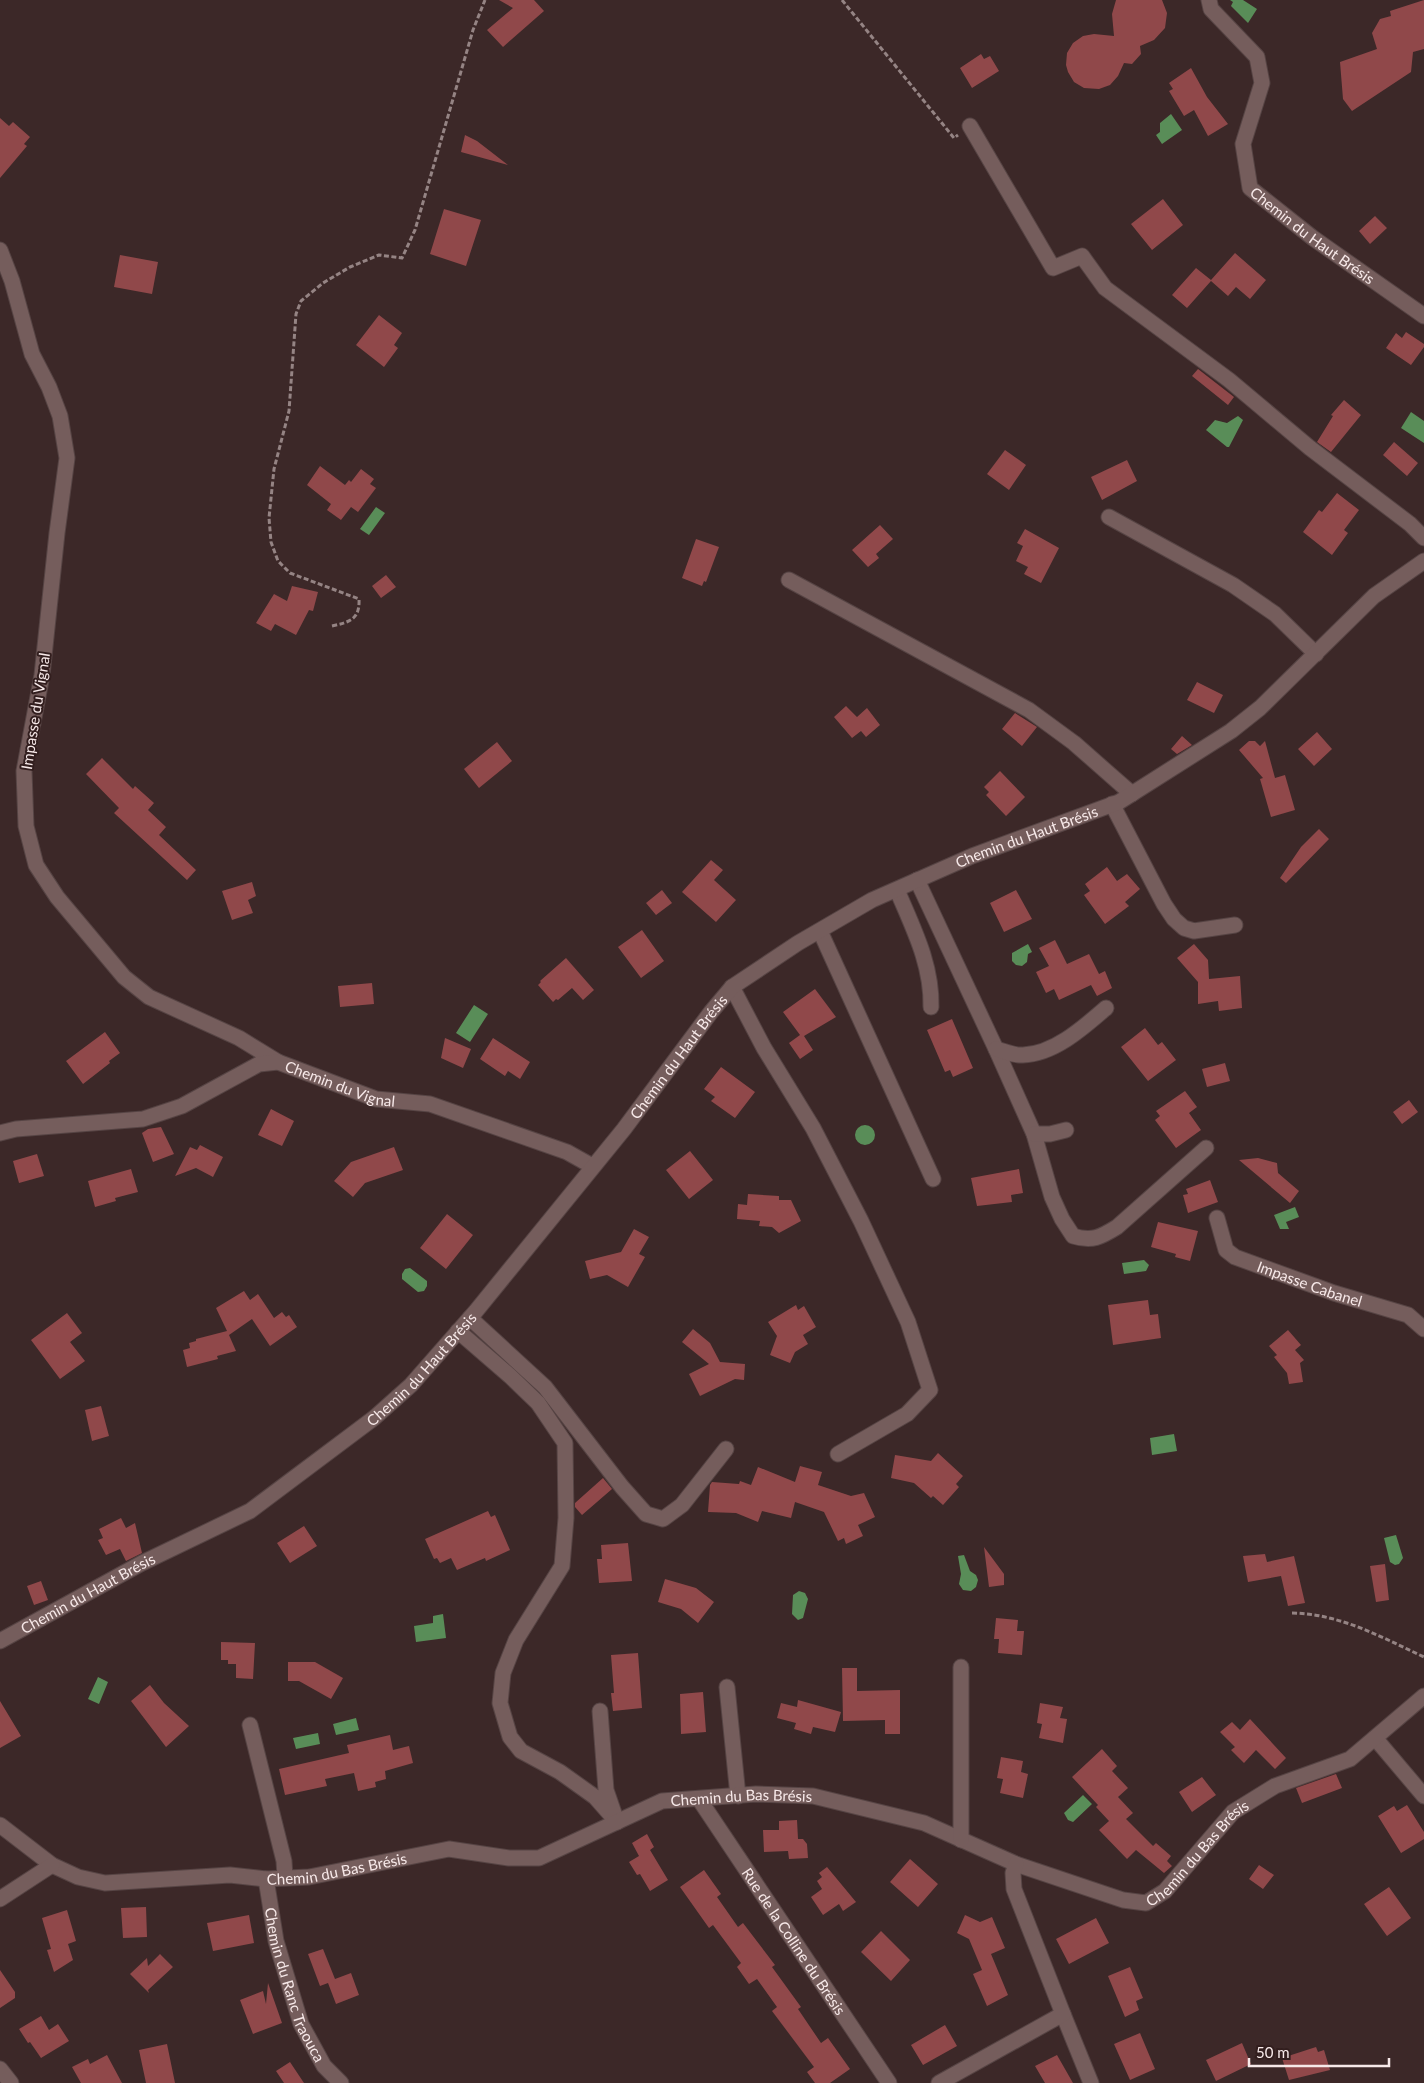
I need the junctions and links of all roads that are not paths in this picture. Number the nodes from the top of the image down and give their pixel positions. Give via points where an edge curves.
1 (1208, 0) edge
2 (970, 126) road end
3 (0, 250) edge
4 (1424, 316) edge
5 (1109, 517) dead end
6 (1424, 538) edge
7 (1424, 561) edge
8 (790, 580) dead end
9 (1316, 654) junction
10 (1132, 794) junction
11 (1112, 804) junction
12 (917, 880) junction
13 (897, 890) junction
14 (1235, 925) dead end
15 (820, 931) junction
16 (732, 988) junction
17 (931, 1007) dead end
18 (1106, 1008) dead end
19 (996, 1049) junction
20 (278, 1062) junction
21 (1066, 1130) dead end
22 (0, 1133) edge
23 (1034, 1134) junction
24 (1206, 1148) dead end
25 (592, 1166) junction
26 (933, 1179) dead end
27 (1217, 1218) dead end
28 (470, 1318) junction
29 (1424, 1329) edge
30 (458, 1331) junction
31 (726, 1448) dead end
32 (838, 1454) dead end
33 (0, 1641) edge
34 (961, 1667) dead end
35 (727, 1687) dead end
36 (1424, 1696) edge
37 (600, 1711) dead end
38 (250, 1725) dead end
39 (1375, 1738) junction
40 (738, 1796) junction
41 (1424, 1796) edge
42 (699, 1798) junction
43 (617, 1822) junction
44 (0, 1826) edge
45 (961, 1840) junction
46 (1016, 1864) junction
47 (52, 1865) junction
48 (285, 1878) junction
49 (266, 1879) junction
50 (0, 1899) edge
51 (1063, 2014) junction
52 (0, 2069) edge
53 (11, 2083) edge
54 (341, 2083) edge
55 (889, 2083) edge
56 (939, 2083) edge
57 (1091, 2083) edge

1 - 4 street, Chemin du Haut Brésis via 1211,9 1257,57 1262,83 1243,144 1250,188 1313,238
2 - 6 street via 1053,268 1082,256 1105,288 1229,380
3 - 20 street, Impasse du Vignal via 32,354 60,416 67,458 42,674 24,771 26,826 36,865 57,898 124,977 149,997 239,1038
5 - 9 street via 1233,585 1275,614
7 - 9 street, Chemin du Haut Brésis via 1374,596
8 - 10 street via 1029,710 1074,743
9 - 10 street, Chemin du Haut Brésis via 1232,731
10 - 11 street, Chemin du Haut Brésis
11 - 12 street, Chemin du Haut Brésis
11 - 14 street via 1174,919 1184,928 1194,931
12 - 13 street, Chemin du Haut Brésis
12 - 19 street
13 - 15 street, Chemin du Haut Brésis via 872,900
13 - 17 street via 928,968
15 - 16 street, Chemin du Haut Brésis
15 - 26 street
16 - 25 street, Chemin du Haut Brésis
16 - 32 street via 813,1128 861,1221 908,1322 930,1390 907,1414
18 - 19 street via 1047,1050 1022,1056
19 - 23 street
20 - 22 street, Chemin du Vignal via 259,1064 182,1106 143,1119
20 - 25 street, Chemin du Vignal via 376,1098 430,1104 566,1152
21 - 23 street
23 - 24 street via 1052,1197 1062,1219 1073,1236 1092,1240 1117,1227
25 - 28 street, Chemin du Haut Brésis
27 - 29 street, Impasse Cabanel via 1226,1250 1235,1257 1334,1293 1408,1315
28 - 30 street, Chemin du Haut Brésis
28 - 31 street via 545,1387 646,1514 663,1519 682,1505
30 - 33 street, Chemin du Haut Brésis via 411,1385 374,1418 250,1511 142,1563
30 - 43 street via 538,1403 565,1443 566,1518 562,1566 516,1640 503,1673 500,1703 510,1737 521,1751 560,1772 595,1797
34 - 45 street
35 - 40 street
36 - 39 street, Chemin du Bas Brésis
37 - 43 street via 606,1790
38 - 48 street via 284,1861
39 - 41 street
39 - 46 street, Chemin du Bas Brésis via 1350,1759 1275,1786 1233,1812 1165,1891 1146,1903 1123,1900
40 - 42 street, Chemin du Bas Brésis
40 - 45 street, Chemin du Bas Brésis via 814,1796 924,1823
42 - 43 street, Chemin du Bas Brésis via 662,1802
42 - 55 street, Rue de la Colline du Brésis
43 - 48 street, Chemin du Bas Brésis via 539,1858 509,1858 449,1849 309,1877
44 - 47 street, Chemin du Bas Brésis
45 - 46 street, Chemin du Bas Brésis
46 - 51 street via 1014,1889
47 - 49 street, Chemin du Bas Brésis via 78,1877 105,1884 230,1875
47 - 50 street
48 - 49 street, Chemin du Bas Brésis
49 - 54 street, Chemin du Ranc Traouca via 276,1941 301,2024 324,2066
51 - 56 street
51 - 57 street
52 - 53 street

